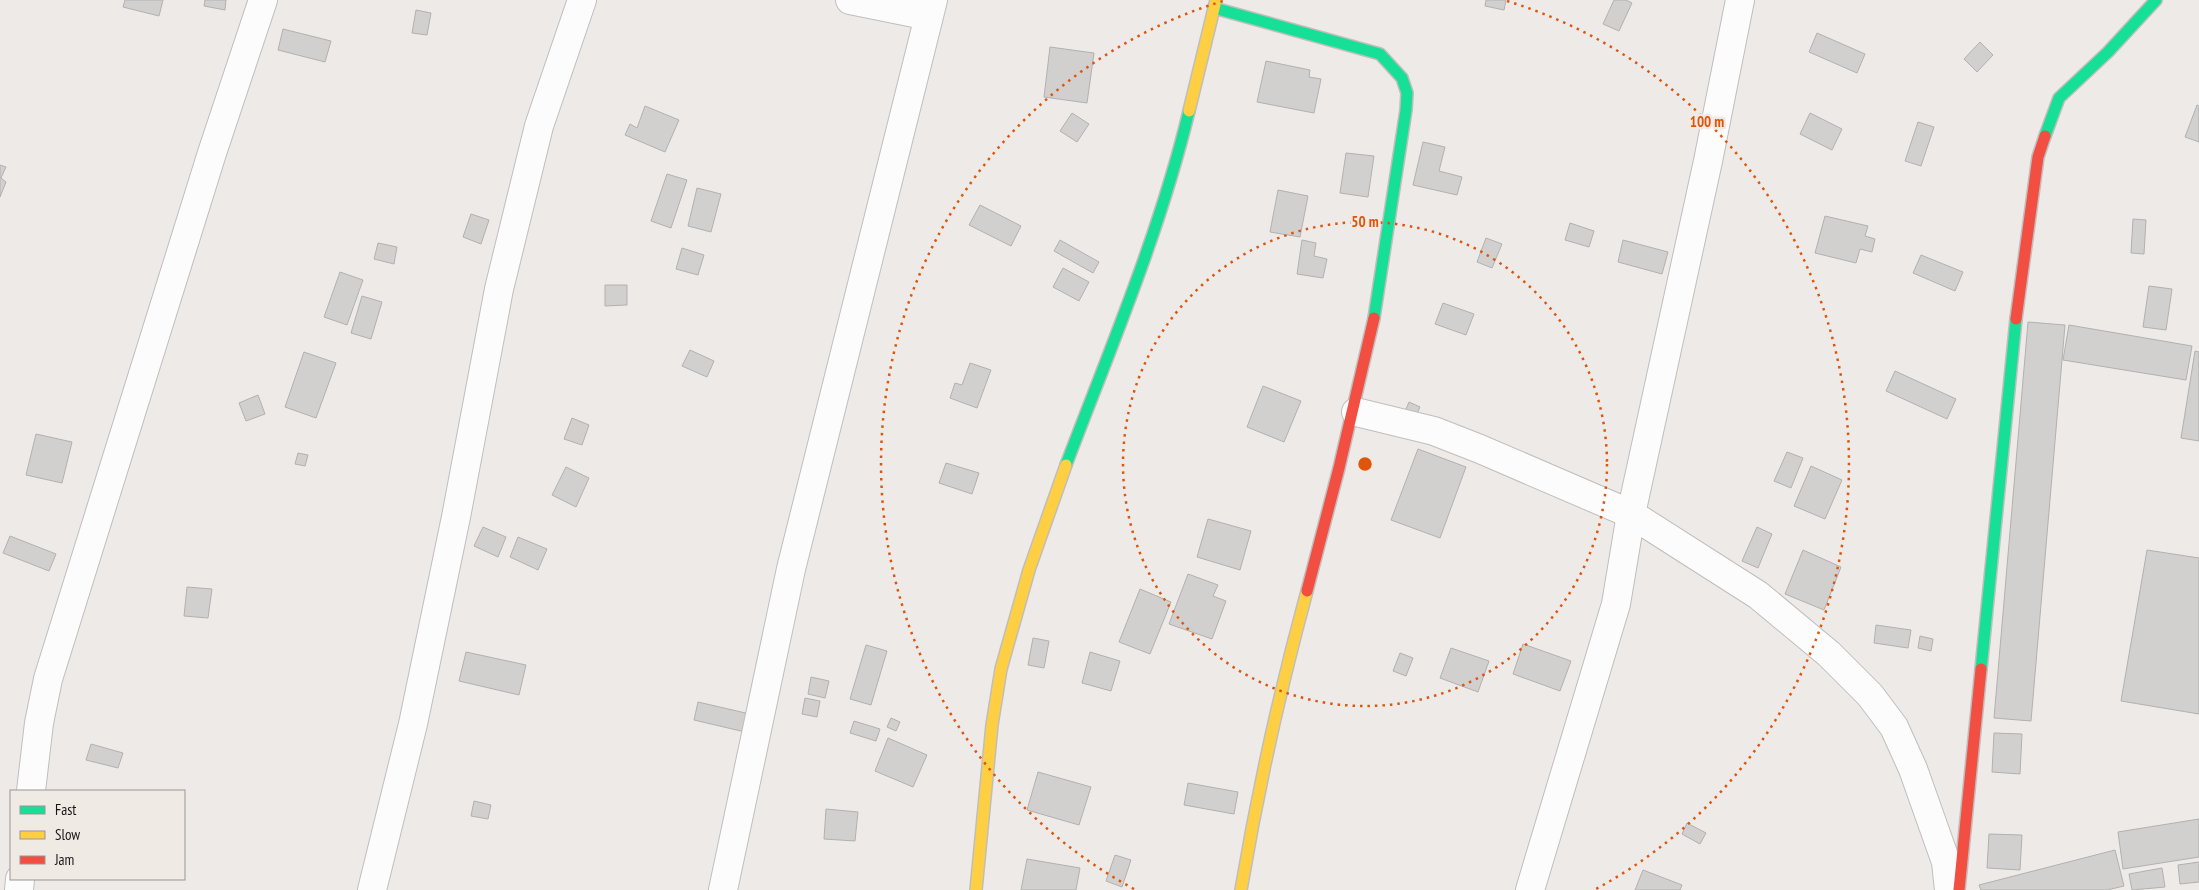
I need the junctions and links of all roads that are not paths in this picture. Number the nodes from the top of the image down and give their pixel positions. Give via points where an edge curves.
1 (263, 0) edge
2 (582, 0) edge
3 (850, 0) edge
4 (1740, 0) edge
5 (2156, 0) edge
6 (1215, 4) edge
7 (931, 8) edge
8 (1356, 412) junction
9 (1631, 514) junction
10 (31, 790) edge
11 (372, 890) edge
12 (723, 890) edge
13 (976, 890) edge
14 (1241, 890) edge
15 (1530, 890) edge
16 (1949, 890) edge
17 (1959, 890) edge

1 - 10 street via 48,679
2 - 11 street via 539,126 499,289 415,714
3 - 7 street
4 - 9 street
5 - 17 street via 2059,98 2038,157 2020,283
6 - 8 street via 1380,54 1396,69 1406,87 1406,114 1386,262
6 - 13 street via 1180,150 1029,570 1002,669 992,725
7 - 12 street via 791,569
8 - 9 street via 1452,438
8 - 14 street via 1285,668 1254,803
9 - 15 street via 1616,604
9 - 16 street via 1758,595 1829,654 1870,695 1894,727 1913,769 1946,862

